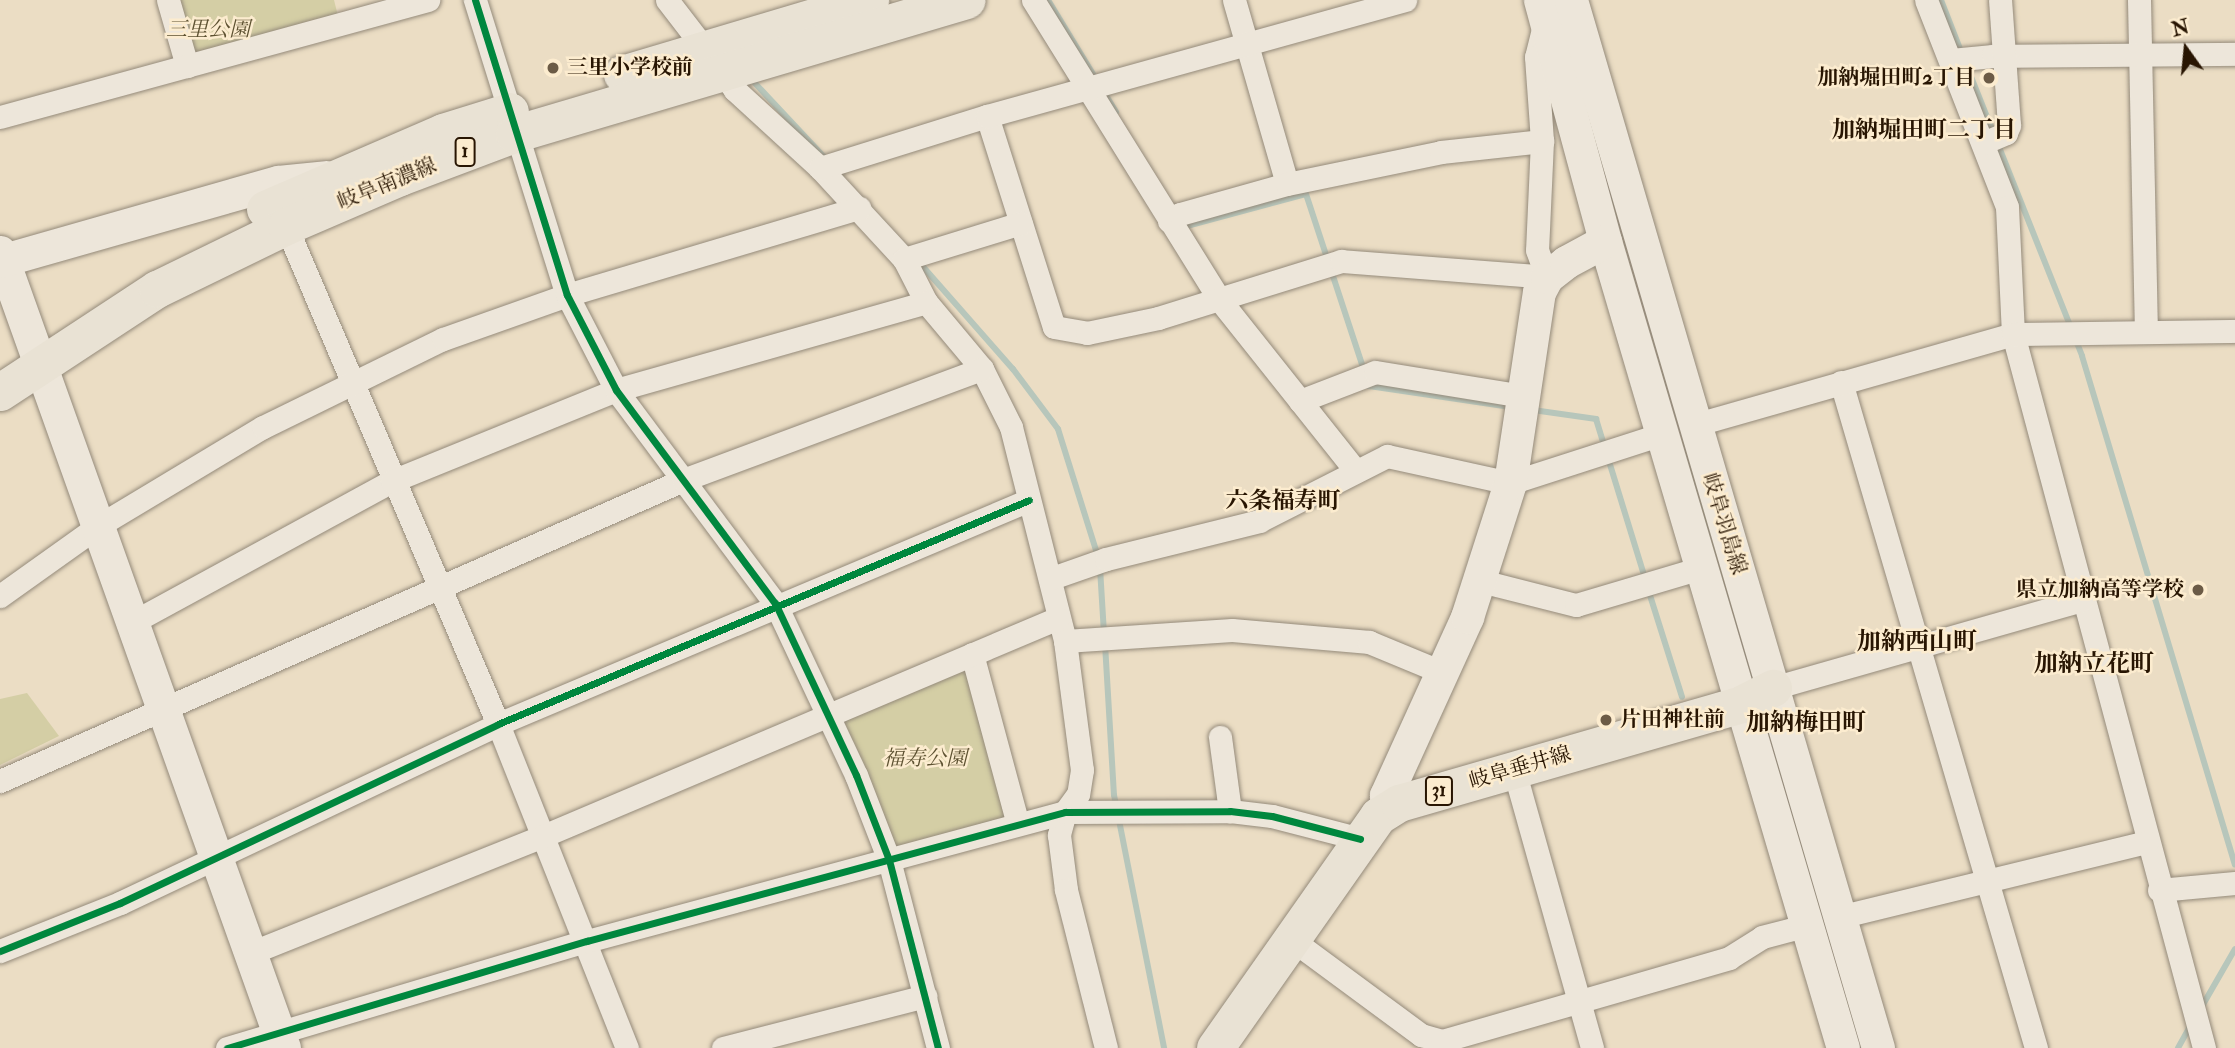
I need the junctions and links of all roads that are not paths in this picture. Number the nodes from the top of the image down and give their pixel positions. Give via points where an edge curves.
1 (169, 0) edge
2 (428, 0) edge
3 (475, 0) edge
4 (667, 0) edge
5 (870, 0) edge
6 (967, 0) edge
7 (1033, 0) edge
8 (1234, 0) edge
9 (1405, 0) edge
10 (1926, 0) edge
11 (2000, 0) edge
12 (2138, 0) edge
13 (828, 6) edge
14 (1552, 7) edge
15 (1247, 45) junction
16 (2235, 54) edge
17 (2002, 56) junction
18 (2138, 56) junction
19 (712, 59) junction
20 (1962, 59) junction
21 (187, 66) junction
22 (1087, 90) junction
23 (987, 116) junction
24 (0, 117) edge
25 (511, 123) junction
26 (1994, 139) junction
27 (1542, 141) junction
28 (820, 168) junction
29 (335, 176) junction
30 (1287, 184) junction
31 (859, 208) junction
32 (1169, 221) junction
33 (1021, 223) junction
34 (286, 226) junction
35 (1605, 242) junction
36 (1, 258) edge
37 (904, 259) junction
38 (1547, 277) junction
39 (567, 295) junction
40 (1219, 299) junction
41 (926, 302) junction
42 (2146, 331) junction
43 (2235, 331) edge
44 (2013, 334) junction
45 (36, 351) junction
46 (0, 360) edge
47 (982, 369) junction
48 (352, 380) junction
49 (1841, 382) junction
50 (616, 390) junction
51 (0, 392) edge
52 (1523, 396) junction
53 (1300, 401) junction
54 (1694, 425) junction
55 (1662, 434) junction
56 (1355, 470) junction
57 (682, 480) junction
58 (392, 481) junction
59 (1510, 483) junction
60 (1030, 499) junction
61 (98, 526) junction
62 (1701, 568) junction
63 (1052, 578) junction
64 (1480, 581) junction
65 (439, 588) junction
66 (0, 596) edge
67 (2082, 600) junction
68 (775, 603) junction
69 (133, 622) junction
70 (1062, 629) junction
71 (1917, 648) junction
72 (971, 654) junction
73 (1444, 673) junction
74 (1757, 696) junction
75 (164, 709) junction
76 (829, 717) junction
77 (498, 724) junction
78 (1220, 737) dead end
79 (1514, 770) junction
80 (0, 781) edge
81 (1387, 810) junction
82 (1230, 811) junction
83 (1065, 812) junction
84 (1018, 824) junction
85 (543, 836) junction
86 (1360, 839) junction
87 (2147, 842) junction
88 (217, 856) junction
89 (889, 860) junction
90 (1986, 881) junction
91 (2231, 883) edge
92 (2159, 890) junction
93 (1824, 921) junction
94 (1291, 940) junction
95 (587, 941) junction
96 (0, 951) edge
97 (253, 952) junction
98 (925, 996) junction
99 (1577, 1000) junction
100 (282, 1040) edge
101 (2202, 1043) edge
102 (1220, 1046) edge
103 (227, 1048) edge
104 (627, 1048) edge
105 (723, 1048) edge
106 (938, 1048) edge
107 (1107, 1048) edge
108 (1592, 1048) edge
109 (1843, 1048) edge
110 (1878, 1048) edge
111 (2036, 1048) edge

1 - 21 street
2 - 21 street
3 - 25 street
4 - 19 street
5 - 13 main road, 岐阜南濃線 / 1
6 - 19 main road, 岐阜南濃線 / 1
7 - 22 street
8 - 15 street
9 - 15 street
10 - 20 street
11 - 17 street
12 - 18 street
13 - 19 main road, 岐阜南濃線 / 1
14 - 27 street via 1536,57
14 - 35 main road, 岐阜羽島線
14 - 54 main road, 岐阜羽島線
15 - 22 street
15 - 30 street
16 - 18 street
17 - 18 street
17 - 20 street
17 - 26 street
18 - 42 street
19 - 25 main road, 岐阜南濃線 / 1
19 - 28 street via 735,90
20 - 26 street
21 - 24 street
22 - 23 street
22 - 32 street
23 - 28 street
23 - 33 street
25 - 29 main road, 岐阜南濃線 / 1
25 - 34 main road, 岐阜南濃線 / 1
25 - 39 street
26 - 44 street via 2007,207
27 - 30 street via 1441,152
27 - 38 street via 1537,250
28 - 31 street
29 - 36 main road via 278,182
29 - 45 main road, 岐阜南濃線 / 1 via 149,269
30 - 32 street
31 - 37 street
31 - 39 street
32 - 40 street
33 - 37 street
33 - 40 street via 1054,327 1087,333
34 - 45 main road, 岐阜南濃線 / 1
34 - 48 street
35 - 38 main road
35 - 55 main road, 岐阜羽島線
36 - 45 main road
37 - 41 street
38 - 40 street via 1340,261
38 - 52 main road via 1539,292
39 - 48 street via 443,339
39 - 50 street
40 - 53 street
41 - 47 street
41 - 50 street
42 - 43 street
42 - 44 street
44 - 49 street
44 - 67 street
45 - 46 main road, 岐阜南濃線 / 1
45 - 51 main road, 岐阜南濃線 / 1
45 - 61 main road
47 - 57 street
47 - 60 street via 1011,427
48 - 58 street
48 - 61 street via 263,427
49 - 54 street
49 - 71 street
50 - 57 street
50 - 58 street
52 - 53 street via 1375,372
52 - 59 main road
53 - 56 street
54 - 74 main road, 岐阜羽島線
55 - 59 street
55 - 62 main road, 岐阜羽島線
56 - 59 street via 1387,456
56 - 63 street via 1259,521 1107,559
57 - 65 street
57 - 68 street
58 - 65 street
58 - 69 street
59 - 64 main road
60 - 63 street
60 - 68 street
61 - 66 street
61 - 69 main road
62 - 64 street via 1576,606
62 - 74 main road, 岐阜羽島線
63 - 70 street
64 - 73 main road
65 - 75 street
65 - 77 street
67 - 71 street
67 - 87 street
68 - 76 street
68 - 77 street
69 - 75 main road
70 - 72 street
70 - 73 street via 1232,630 1369,642
70 - 83 street via 1082,770 1077,794
71 - 74 street
71 - 90 street
72 - 76 street
72 - 84 street
73 - 81 main road via 1386,795
74 - 79 main road, 岐阜垂井線 / 31
74 - 93 main road, 岐阜羽島線
75 - 80 street
75 - 88 main road
76 - 85 street
76 - 89 street
77 - 85 street
77 - 88 street
78 - 82 street
79 - 81 main road, 岐阜垂井線 / 31
79 - 99 street
81 - 86 main road, 岐阜垂井線 / 31
82 - 83 street
82 - 86 street via 1272,816
83 - 84 street
83 - 107 street via 1059,835 1066,890
84 - 89 street
85 - 95 street
85 - 97 street
86 - 94 main road, 岐阜垂井線 / 31
87 - 90 street
87 - 92 street
88 - 96 street via 120,903
88 - 97 main road
89 - 95 street
89 - 98 street
90 - 93 street
90 - 111 street
91 - 92 street
92 - 101 street
93 - 99 street via 1762,937 1729,958
93 - 109 main road, 岐阜羽島線
93 - 110 main road, 岐阜羽島線
94 - 99 street via 1421,1035 1442,1041
94 - 102 main road, 岐阜垂井線 / 31
95 - 100 street
95 - 104 street
97 - 100 main road
98 - 105 street
98 - 106 street
99 - 108 street
100 - 103 street

